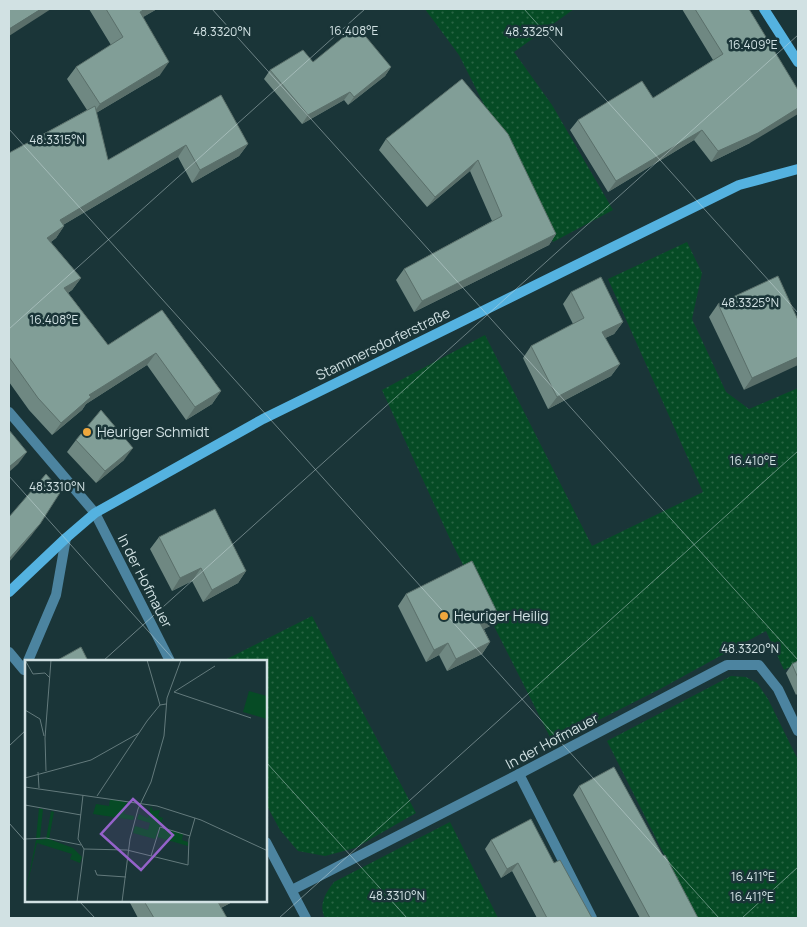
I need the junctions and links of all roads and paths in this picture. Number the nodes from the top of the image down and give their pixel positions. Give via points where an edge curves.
1 (764, 9) edge
2 (798, 62) edge
3 (798, 169) edge
4 (9, 412) edge
5 (95, 513) junction
6 (66, 538) junction
7 (9, 592) edge
8 (9, 652) edge
9 (28, 660) edge
10 (169, 660) edge
11 (25, 668) edge
12 (798, 731) edge
13 (519, 774) junction
14 (268, 846) edge
15 (292, 890) junction
16 (306, 918) edge
17 (592, 918) edge

1 - 2 street
3 - 5 street, Stammersdorferstraße via 739,185 263,418
4 - 5 street, In der Hofmauer
5 - 6 street, Stammersdorferstraße
5 - 10 street, In der Hofmauer
6 - 7 street, Stammersdorferstraße
6 - 9 street via 56,595
8 - 11 street via 24,670
12 - 13 street, In der Hofmauer via 778,689 759,665 727,665
13 - 15 street, In der Hofmauer
13 - 17 street
14 - 15 street
15 - 16 street

